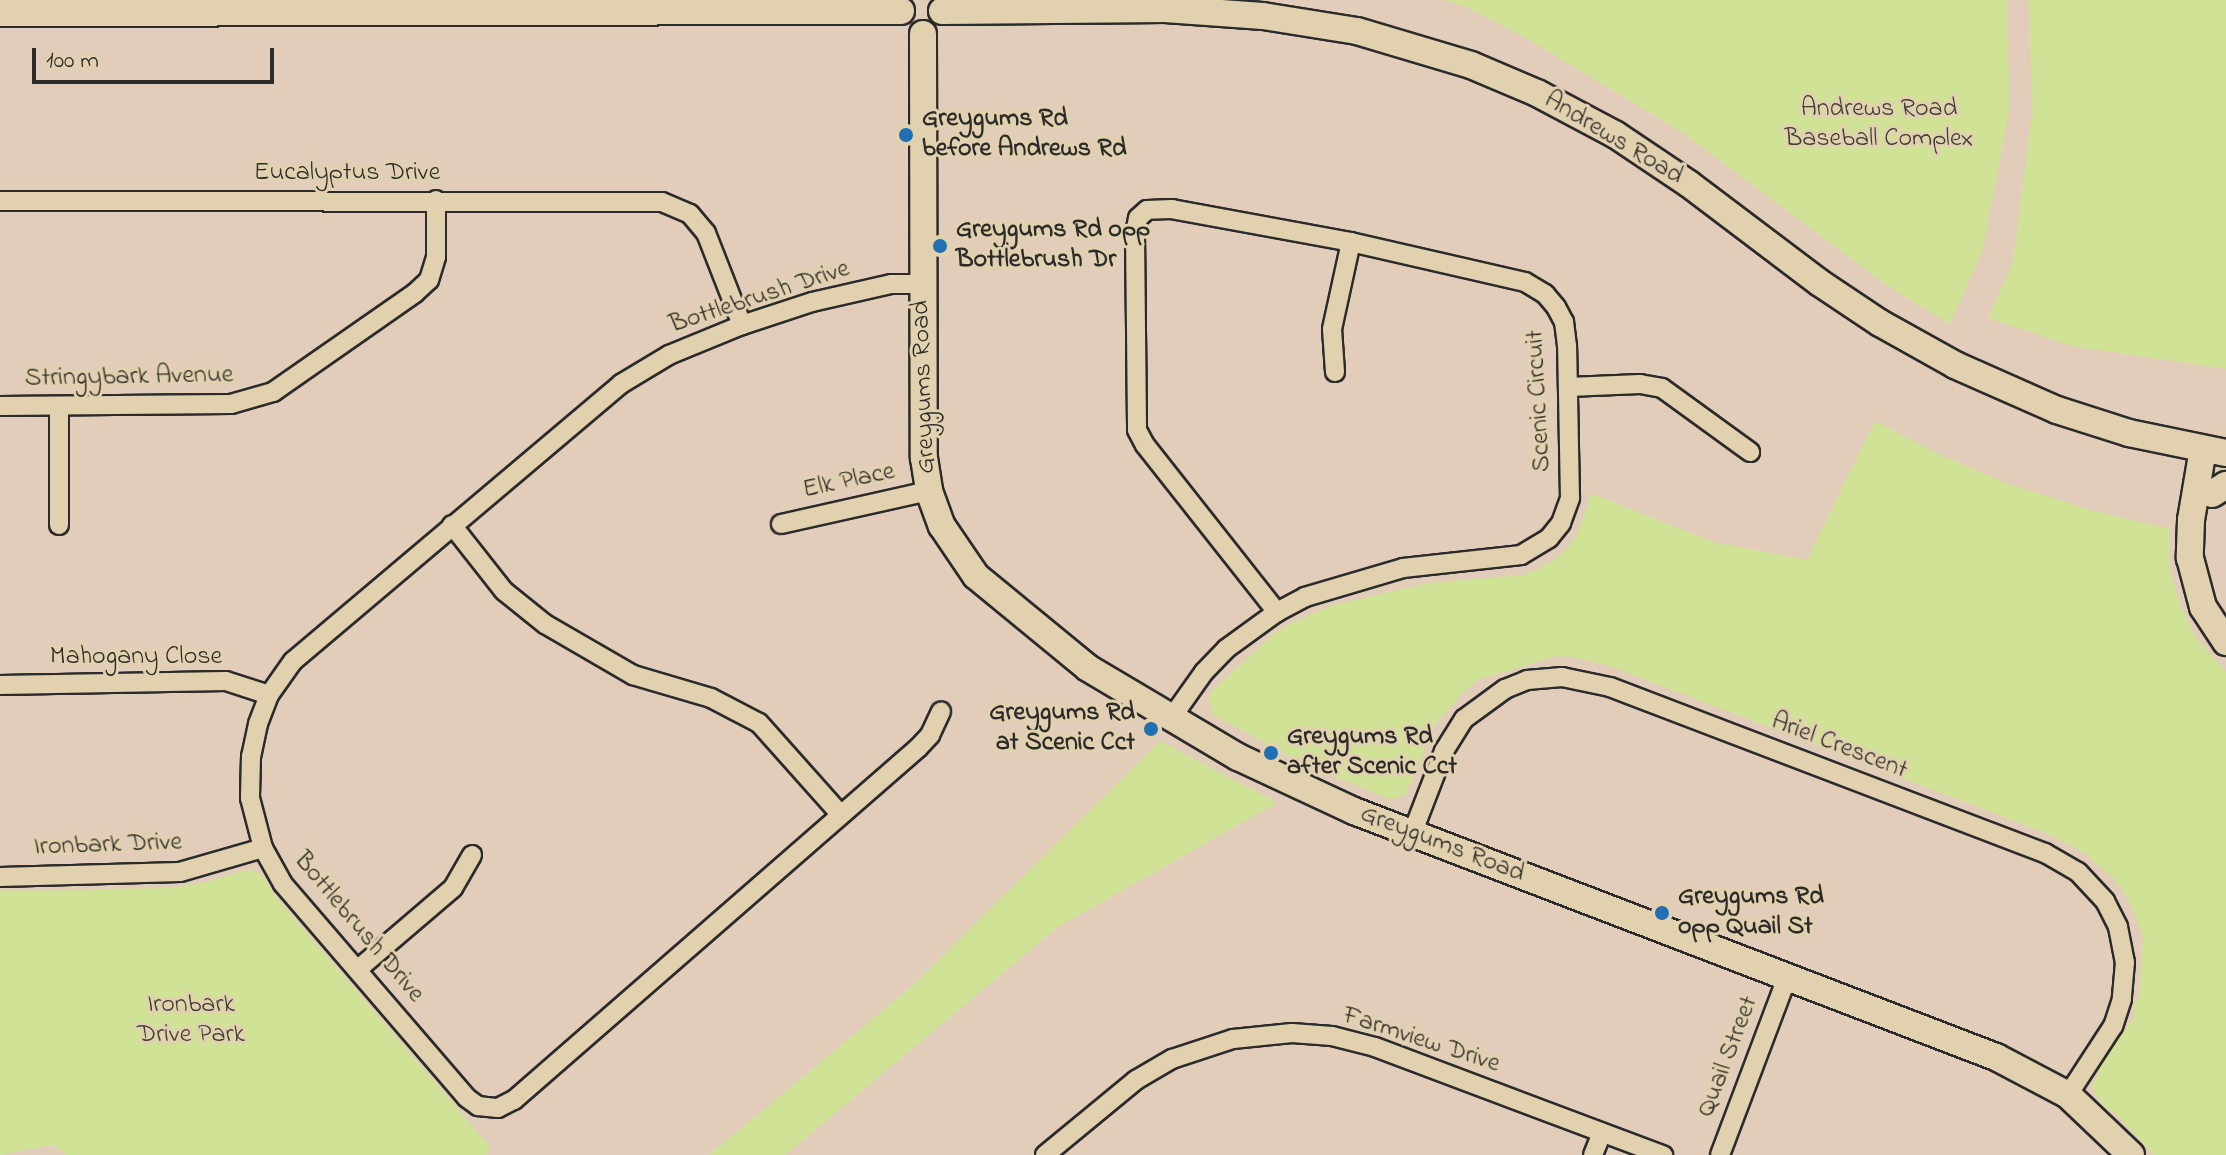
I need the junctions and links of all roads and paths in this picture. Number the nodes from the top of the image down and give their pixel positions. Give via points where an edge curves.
1 (940, 5) edge
2 (904, 6) edge
3 (0, 13) edge
4 (923, 34) junction
5 (436, 200) junction
6 (0, 201) edge
7 (1351, 242) junction
8 (922, 284) junction
9 (742, 325) junction
10 (1335, 372) dead end
11 (1569, 387) junction
12 (0, 406) edge
13 (59, 406) junction
14 (2154, 439) junction
15 (2216, 451) edge
16 (1750, 452) dead end
17 (929, 491) junction
18 (2210, 495) edge
19 (781, 524) dead end
20 (59, 525) dead end
21 (452, 525) junction
22 (1277, 612) junction
23 (2226, 626) edge
24 (2226, 642) edge
25 (0, 685) edge
26 (269, 695) junction
27 (941, 711) dead end
28 (1170, 720) junction
29 (841, 815) junction
30 (1412, 834) junction
31 (263, 848) junction
32 (472, 855) dead end
33 (0, 877) edge
34 (357, 970) junction
35 (1787, 978) junction
36 (2068, 1095) junction
37 (1602, 1133) junction
38 (1045, 1155) edge
39 (1593, 1155) edge
40 (1663, 1155) edge
41 (1720, 1155) edge
42 (2131, 1155) edge

1 - 4 main road, Andrews Road via 935,29
1 - 14 main road, Andrews Road via 1263,16 1357,31 1471,65 1616,135 1856,307 1955,365 2057,410
2 - 3 main road
2 - 4 main road via 907,28
4 - 8 main road, Greygums Road
5 - 6 street, Eucalyptus Drive
5 - 9 street, Eucalyptus Drive via 636,199 696,206
5 - 13 street, Stringybark Avenue via 436,257 429,280 273,392 231,404
7 - 10 street via 1332,329
7 - 11 street, Scenic Circuit via 1539,289 1564,322
7 - 22 street, Scenic Circuit via 1172,209 1137,208 1137,430
8 - 9 street, Bottlebrush Drive via 891,284
8 - 17 main road, Greygums Road via 923,450
9 - 21 street, Bottlebrush Drive via 684,347 635,374
11 - 16 street via 1662,388
11 - 22 street, Scenic Circuit via 1568,507 1541,546 1512,556 1377,573 1329,587
12 - 13 street, Stringybark Avenue
13 - 20 street
14 - 15 main road, Andrews Road
14 - 18 main road
15 - 18 main road
17 - 19 street, Elk Place
17 - 28 main road, Greygums Road via 946,535 976,576 1088,668
18 - 23 main road via 2207,575
18 - 24 main road via 2189,539 2193,582
21 - 26 street, Bottlebrush Drive via 304,650
21 - 29 street via 504,591 545,624 644,680 711,698 759,723
22 - 28 street, Scenic Circuit via 1214,660
25 - 26 street, Mahogany Close via 226,681
26 - 31 street, Bottlebrush Drive via 249,772 252,813
27 - 29 street, Bottlebrush Drive via 925,742
28 - 30 main road, Greygums Road via 1304,789
29 - 34 street, Bottlebrush Drive via 506,1105 485,1107 467,1098
30 - 35 main road, Greygums Road
30 - 36 street, Ariel Crescent via 1444,751 1464,719 1505,689 1527,680 1562,677 1610,687 2045,853 2078,872 2105,901 2118,927 2125,962 2113,1026
31 - 33 street, Ironbark Drive via 180,872
31 - 34 street, Bottlebrush Drive via 283,884
32 - 34 street via 453,888
35 - 36 main road, Greygums Road via 1996,1057
35 - 41 street, Quail Street
36 - 42 main road, Greygums Road
37 - 38 street, Farmview Drive via 1364,1044 1311,1034 1271,1034 1212,1044 1162,1064
37 - 39 street
37 - 40 street, Farmview Drive

